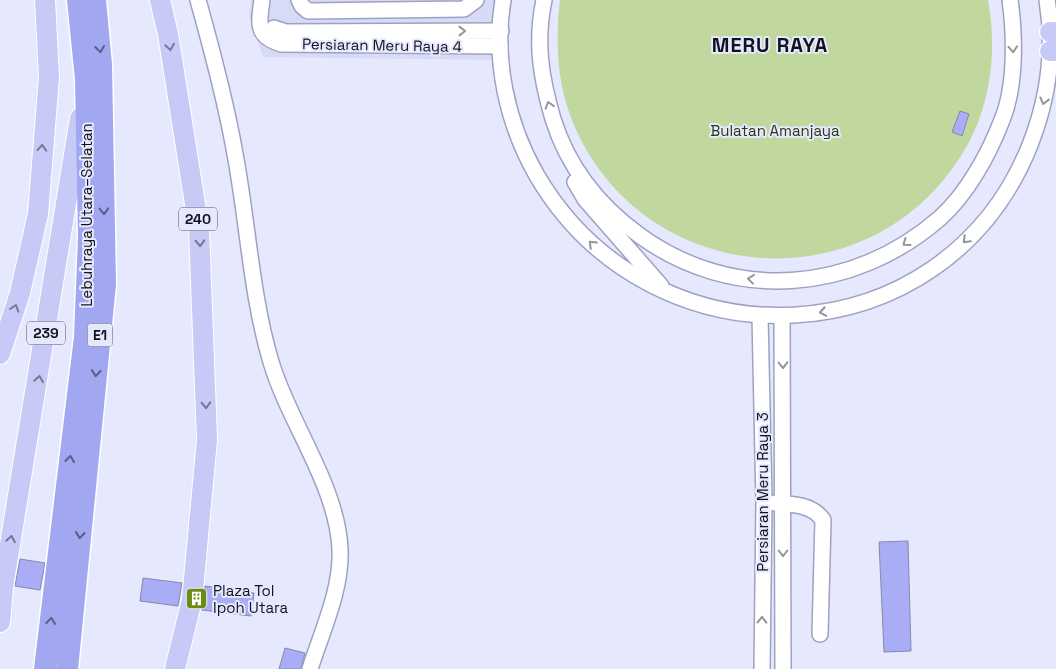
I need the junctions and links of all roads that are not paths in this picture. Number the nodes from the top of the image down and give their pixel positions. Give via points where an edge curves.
1 (45, 0) edge
2 (78, 0) edge
3 (95, 0) edge
4 (160, 0) edge
5 (198, 0) edge
6 (262, 0) edge
7 (270, 0) edge
8 (300, 0) edge
9 (503, 0) edge
10 (544, 0) edge
11 (1010, 0) edge
12 (1047, 0) edge
13 (472, 1) edge
14 (270, 32) junction
15 (500, 39) junction
16 (1053, 41) edge
17 (86, 79) junction
18 (559, 140) junction
19 (666, 293) junction
20 (760, 316) junction
21 (782, 316) junction
22 (0, 354) edge
23 (764, 502) junction
24 (784, 504) junction
25 (0, 622) edge
26 (820, 634) dead end
27 (45, 669) edge
28 (67, 669) edge
29 (175, 669) edge
30 (310, 669) edge
31 (762, 669) edge
32 (782, 669) edge

22 -> 1 main road via 20,293 38,214 48,77
2 - 17 highway, Lebuhraya Utara–Selatan / E1
3 -> 28 highway, Lebuhraya Utara–Selatan / E1 via 101,65 105,284
4 -> 29 main road, 240 via 199,229 207,440 192,600
5 - 30 street via 235,153 271,363 290,415 322,484 338,532 337,579
6 - 14 street via 259,22
7 - 14 street
8 - 13 street via 308,10 464,9
9 - 15 street
18 -> 10 street via 542,83 539,24
11 -> 18 street via 1014,60 1003,118 978,172 941,218 893,252 838,274 780,282 720,275 663,253 614,217 580,177
12 - 16 street
14 - 15 street, Persiaran Meru Raya 4 via 281,44
19 -> 15 street via 632,275 600,252 548,194 528,160 514,123 504,85
16 -> 21 street via 1038,125 1006,194 982,224 956,250 925,273 892,291 820,313
25 -> 17 main road, 239
27 -> 17 highway, Lebuhraya Utara–Selatan / E1 via 85,338 89,238
18 - 19 street via 561,158 585,199
19 - 20 street via 712,308
20 - 21 street
20 - 23 street, Persiaran Meru Raya 3
21 -> 24 street, Persiaran Meru Raya 3
23 - 24 street
31 -> 23 street, Persiaran Meru Raya 3
24 - 26 street via 809,508 823,520
24 -> 32 street, Persiaran Meru Raya 3

